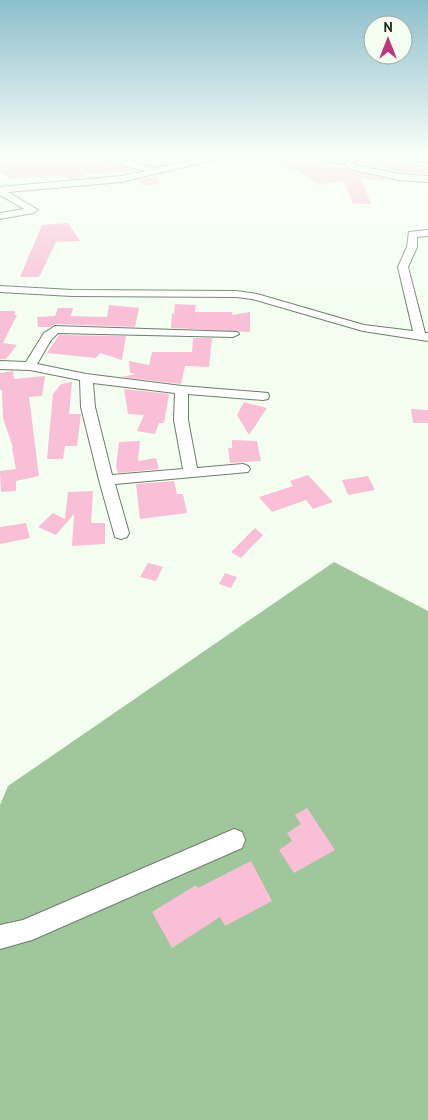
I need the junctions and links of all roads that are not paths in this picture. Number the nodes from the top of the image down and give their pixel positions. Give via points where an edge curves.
1 (28, 207) edge
2 (0, 216) edge
3 (428, 233) edge
4 (0, 290) edge
5 (428, 312) edge
6 (416, 319) junction
7 (233, 334) dead end
8 (424, 336) edge
9 (0, 365) edge
10 (30, 366) junction
11 (86, 378) junction
12 (182, 390) junction
13 (263, 396) dead end
14 (243, 468) dead end
15 (190, 474) junction
16 (106, 480) junction
17 (121, 533) dead end
18 (234, 840) dead end
19 (0, 936) edge

1 - 2 street via 33,210
3 - 6 street via 412,234 412,247 404,264
4 - 8 street via 236,294 364,328
5 - 6 street
6 - 8 street
7 - 10 street via 55,329 47,334
9 - 10 street
10 - 11 street
11 - 12 street
11 - 16 street via 88,407
12 - 13 street
12 - 15 street via 181,420
14 - 15 street
15 - 16 street
16 - 17 street
18 - 19 street via 24,932

